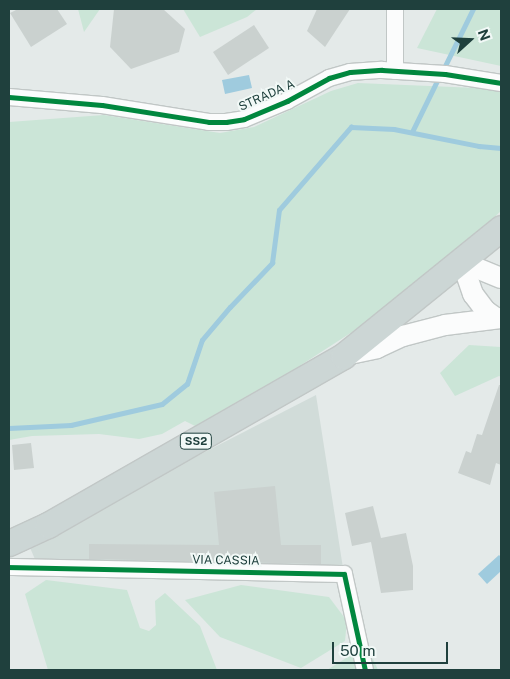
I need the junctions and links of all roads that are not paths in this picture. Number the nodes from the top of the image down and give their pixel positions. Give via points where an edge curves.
1 (395, 9) edge
2 (395, 71) junction
3 (501, 83) edge
4 (9, 97) edge
5 (501, 228) edge
6 (462, 262) junction
7 (501, 278) edge
8 (499, 318) edge
9 (344, 356) junction
10 (9, 543) edge
11 (9, 567) edge
12 (365, 670) edge

1 - 2 street
2 - 3 street, STRADA A via 440,73
2 - 4 street, STRADA A via 368,69 329,78 287,101 226,122 102,105
5 - 6 main road, SS2
6 - 7 street
6 - 8 street via 473,294 486,311
6 - 9 main road, SS2
8 - 9 street via 445,325
9 - 10 main road, SS2 via 48,525
11 - 12 street, VIA CASSIA via 344,574

